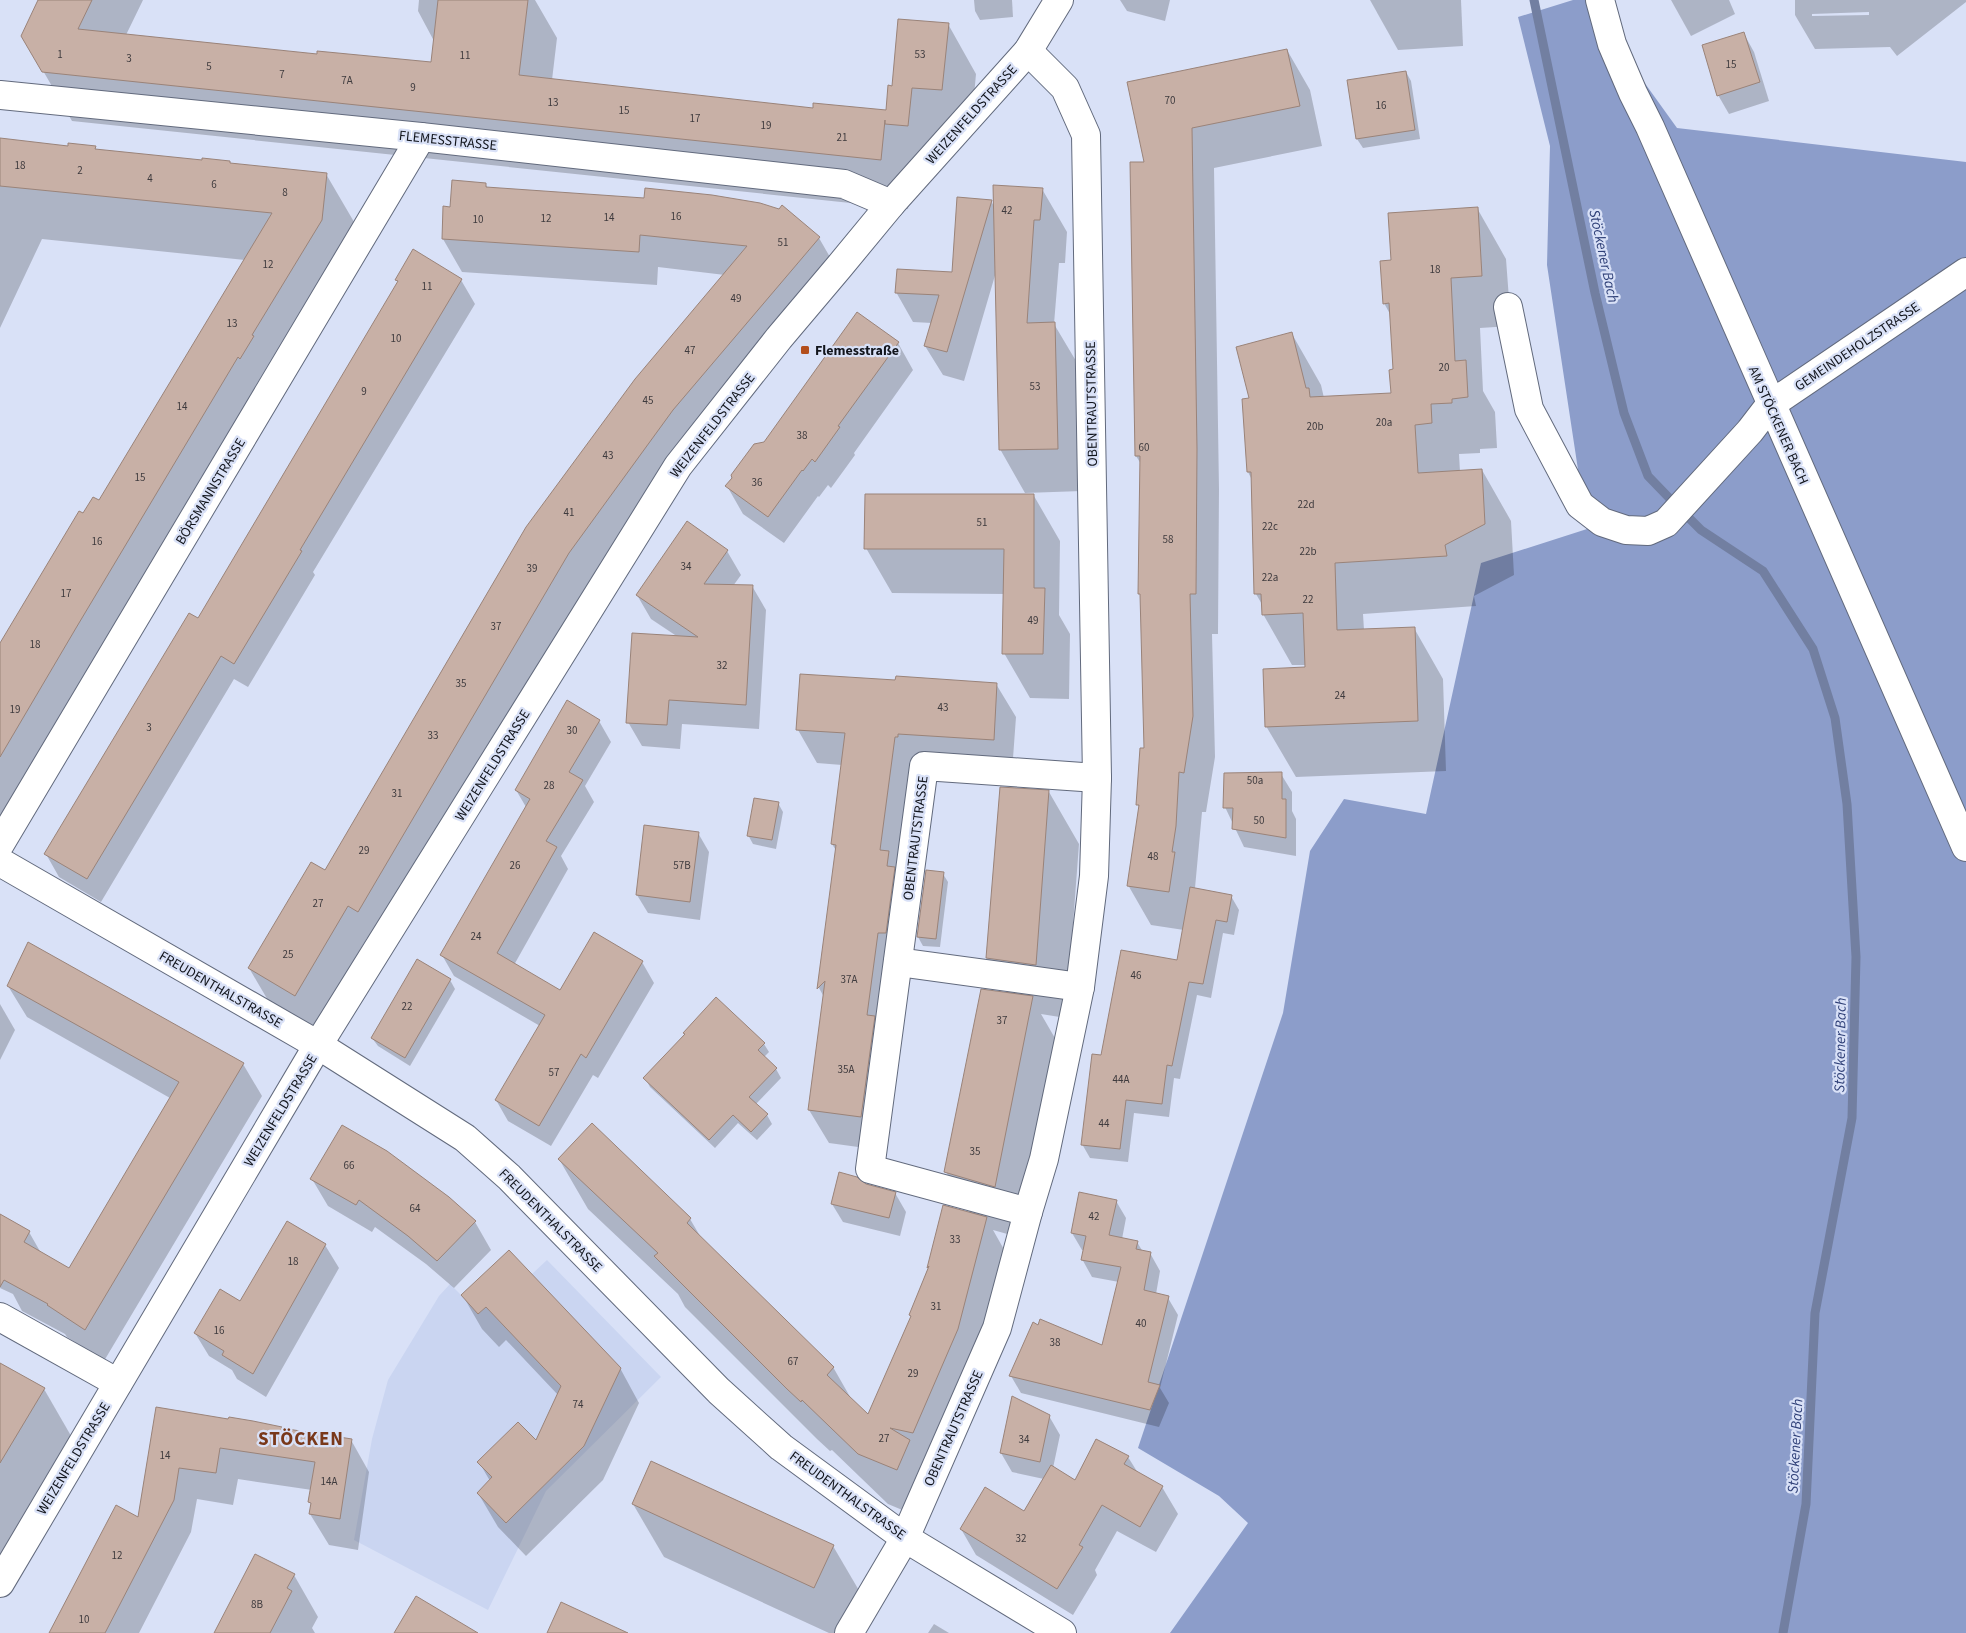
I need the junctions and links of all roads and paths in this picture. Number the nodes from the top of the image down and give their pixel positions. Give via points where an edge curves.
1 (1059, 0) edge
2 (1600, 0) edge
3 (1028, 51) junction
4 (0, 95) edge
5 (421, 137) junction
6 (891, 204) junction
7 (1966, 272) edge
8 (1508, 307) dead end
9 (1770, 405) junction
10 (1097, 778) junction
11 (0, 844) edge
12 (1966, 848) edge
13 (0, 862) edge
14 (898, 962) junction
15 (1080, 986) junction
16 (318, 1045) junction
17 (1028, 1212) junction
18 (0, 1317) edge
19 (118, 1383) junction
20 (906, 1538) junction
21 (0, 1582) edge
22 (849, 1633) edge
23 (1062, 1633) edge

1 - 3 street, WEIZENFELDSTRASSE
2 - 9 street, AM STÖCKENER BACH via 1612,44 1632,93 1650,127
3 - 6 street, WEIZENFELDSTRASSE
3 - 10 street, OBENTRAUTSTRASSE via 1065,88 1086,135
4 - 5 street, FLEMESSTRASSE
5 - 6 street, FLEMESSTRASSE via 844,184
5 - 11 street, BÖRSMANNSTRASSE
6 - 16 street, WEIZENFELDSTRASSE via 678,466
7 - 9 street, GEMEINDEHOLZSTRASSE
8 - 9 street, GEMEINDEHOLZSTRASSE via 1530,409 1580,506 1602,522 1626,530 1648,531 1666,523
9 - 12 street, AM STÖCKENER BACH
10 - 14 street, OBENTRAUTSTRASSE via 924,766
10 - 15 street, OBENTRAUTSTRASSE via 1094,876
13 - 16 street, FREUDENTHALSTRASSE
14 - 15 street
14 - 17 street, OBENTRAUTSTRASSE via 870,1169
15 - 17 street, OBENTRAUTSTRASSE via 1044,1160
16 - 19 street, WEIZENFELDSTRASSE
16 - 20 street, FREUDENTHALSTRASSE via 465,1138 516,1184 726,1397 781,1447
17 - 20 street, OBENTRAUTSTRASSE via 997,1328
18 - 19 street
19 - 21 street, WEIZENFELDSTRASSE
20 - 22 street, OBENTRAUTSTRASSE
20 - 23 street, FREUDENTHALSTRASSE

